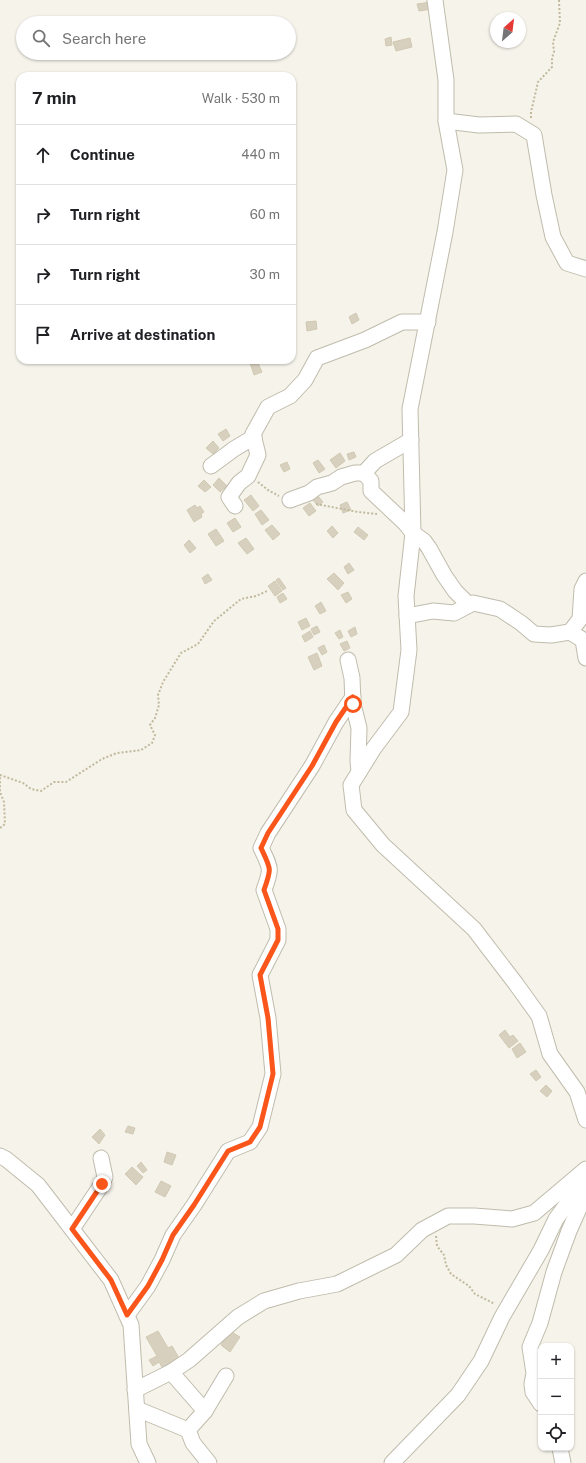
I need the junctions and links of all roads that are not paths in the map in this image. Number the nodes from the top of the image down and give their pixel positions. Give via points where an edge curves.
1 (435, 0) edge
2 (446, 121) junction
3 (586, 269) edge
4 (428, 322) junction
5 (254, 437) junction
6 (411, 440) junction
7 (211, 466) dead end
8 (364, 473) junction
9 (290, 500) dead end
10 (235, 506) dead end
11 (413, 533) junction
12 (586, 581) edge
13 (469, 605) junction
14 (407, 616) junction
15 (570, 632) junction
16 (586, 658) edge
17 (348, 660) dead end
18 (353, 697) junction
19 (359, 772) junction
20 (586, 1120) edge
21 (0, 1156) edge
22 (101, 1158) dead end
23 (586, 1169) edge
24 (586, 1178) edge
25 (586, 1193) edge
26 (72, 1229) junction
27 (127, 1315) junction
28 (171, 1372) junction
29 (226, 1376) dead end
30 (135, 1390) junction
31 (538, 1400) edge
32 (137, 1409) junction
33 (205, 1411) junction
34 (188, 1430) junction
35 (561, 1451) edge
36 (148, 1463) edge
37 (210, 1463) edge
38 (392, 1463) edge
39 (563, 1463) edge

1 - 2 street via 446,80
2 - 3 street via 479,125 516,124 534,135 553,237 567,263
2 - 4 street via 455,170
4 - 5 street via 402,322 318,358 305,380 290,396 268,407 253,434
4 - 6 street via 410,409
5 - 7 street
5 - 10 street via 258,454 248,476 229,497
6 - 8 street via 375,461
6 - 11 street
8 - 9 street via 340,477 332,483
8 - 11 street via 371,481 372,491 376,496
11 - 13 street via 424,541 455,591
11 - 14 street via 406,596
12 - 15 street via 582,589 580,619
13 - 14 street via 454,613 433,611
13 - 15 street via 474,603 500,609 534,634
14 - 19 street via 410,650 400,712
15 - 16 street via 583,640
17 - 18 street
18 - 19 street via 359,728
18 - 27 street via 261,848 269,864 270,873 264,890 278,929 278,940 260,975 268,1018 273,1074 260,1127 250,1142 228,1151 173,1235 148,1286
19 - 20 street via 351,785 354,810 383,845 474,930 516,984 539,1016 550,1054 577,1092
21 - 26 street via 38,1185
22 - 26 street via 106,1177
23 - 28 street via 534,1213 512,1219 448,1216 422,1230 396,1255 337,1284 264,1301 238,1317 189,1360
24 - 38 street via 556,1219 481,1361 458,1395
25 - 31 street via 554,1272 540,1323 530,1347 534,1373 533,1392
26 - 27 street via 111,1280
27 - 30 street via 131,1325
28 - 30 street
28 - 33 street
29 - 33 street
30 - 32 street
32 - 34 street
32 - 36 street via 139,1444
33 - 34 street
34 - 37 street via 193,1443
35 - 39 street

